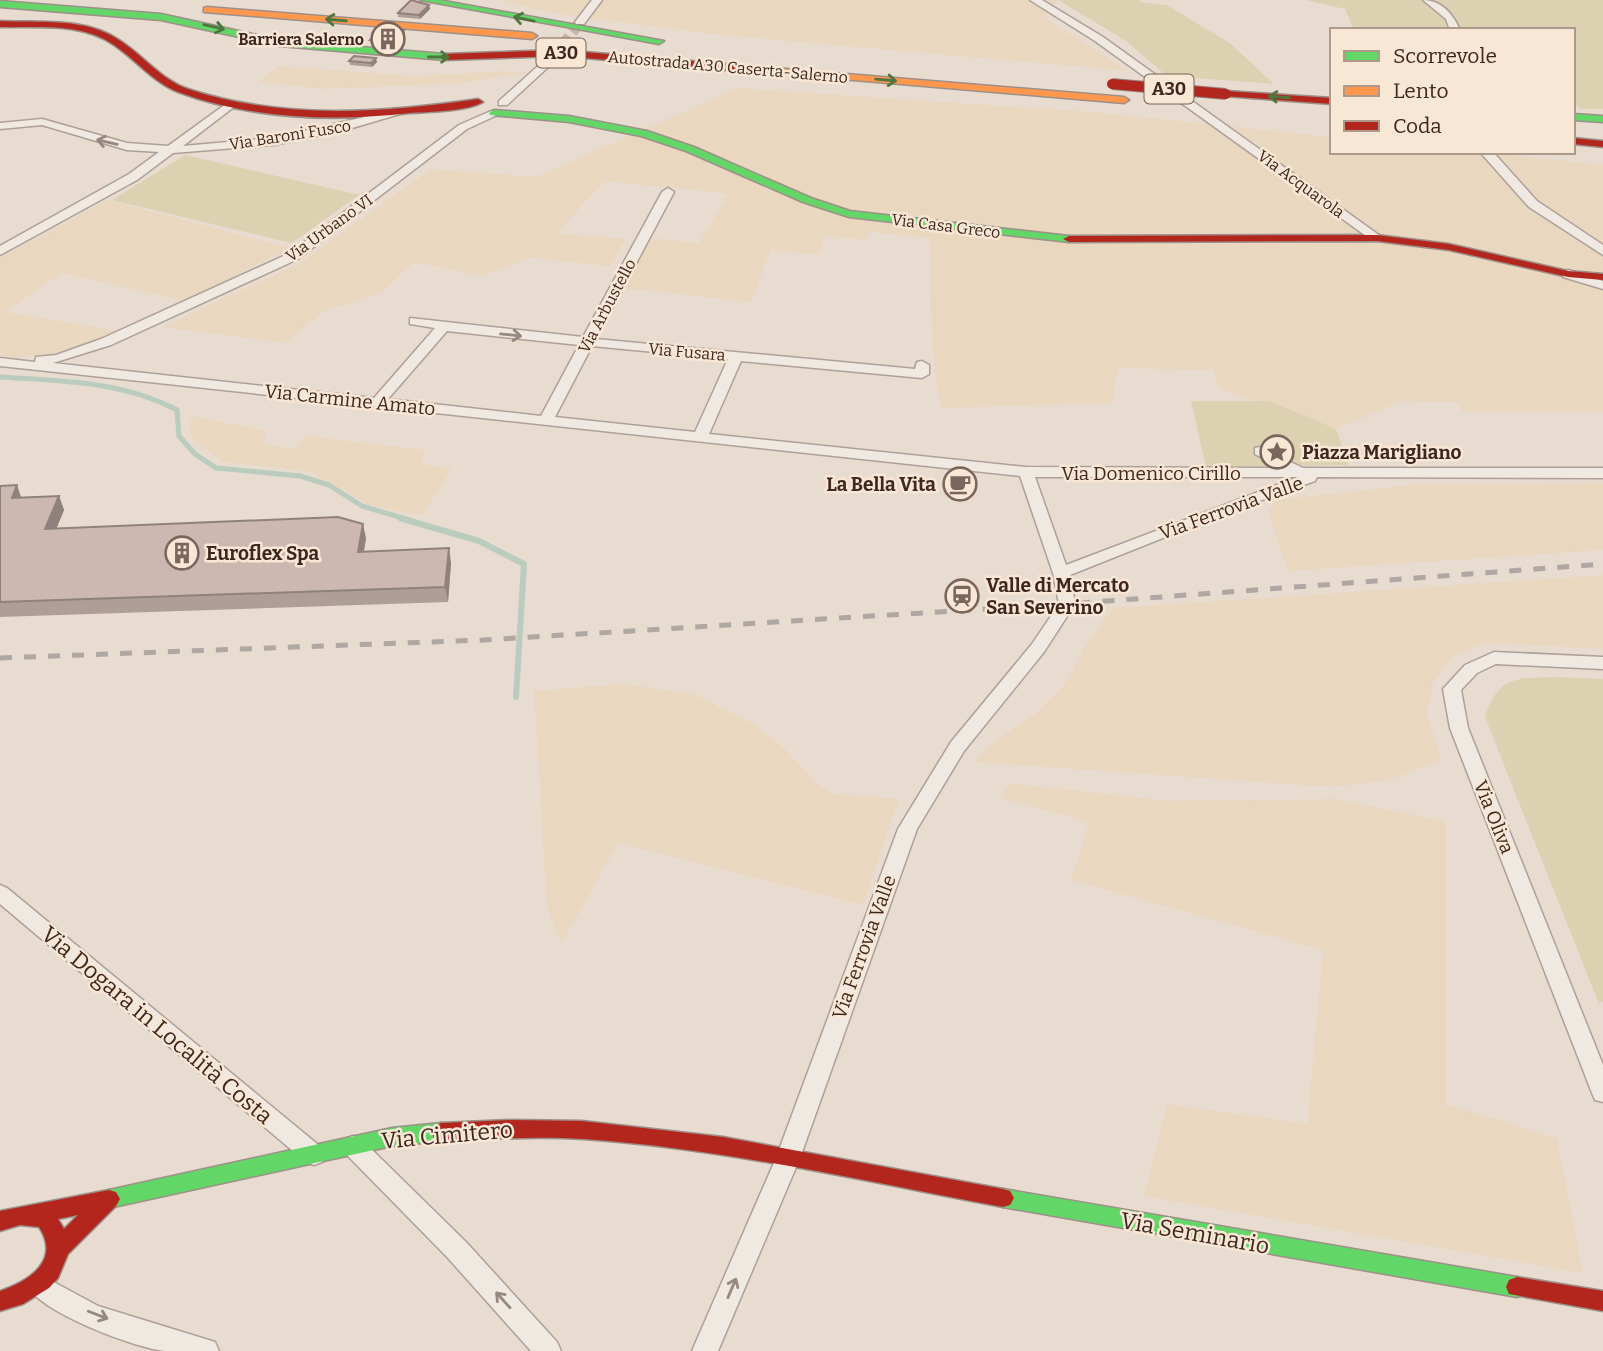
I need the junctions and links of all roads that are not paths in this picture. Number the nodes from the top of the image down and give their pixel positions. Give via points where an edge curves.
1 (87, 0) edge
2 (424, 0) edge
3 (597, 0) edge
4 (1035, 0) edge
5 (1428, 0) edge
6 (327, 3) dead end
7 (0, 4) edge
8 (231, 12) junction
9 (580, 22) tunnel mouth
10 (0, 24) edge
11 (1454, 28) edge
12 (674, 43) dead end
13 (769, 54) dead end
14 (553, 58) tunnel mouth
15 (810, 59) junction
16 (1330, 101) edge
17 (234, 103) junction
18 (488, 105) junction
19 (404, 111) junction
20 (1318, 117) dead end
21 (1575, 117) edge
22 (1603, 119) edge
23 (0, 126) edge
24 (1575, 141) edge
25 (1603, 144) edge
26 (174, 149) junction
27 (1488, 154) edge
28 (668, 192) dead end
29 (1377, 238) junction
30 (0, 251) edge
31 (1603, 251) edge
32 (1568, 274) junction
33 (1603, 277) edge
34 (1603, 285) edge
35 (415, 321) dead end
36 (443, 327) junction
37 (106, 342) junction
38 (587, 343) junction
39 (736, 356) junction
40 (5, 363) edge
41 (60, 364) junction
42 (922, 365) dead end
43 (91, 366) junction
44 (377, 403) junction
45 (546, 420) junction
46 (701, 437) junction
47 (1260, 451) dead end
48 (1026, 472) junction
49 (1603, 473) edge
50 (1302, 474) junction
51 (1324, 474) junction
52 (1061, 573) junction
53 (1603, 663) edge
54 (0, 893) edge
55 (1603, 1093) edge
56 (354, 1146) junction
57 (314, 1155) junction
58 (788, 1158) junction
59 (109, 1199) junction
60 (32, 1215) junction
61 (0, 1221) edge
62 (60, 1247) junction
63 (39, 1285) junction
64 (0, 1301) edge
65 (1603, 1301) edge
66 (206, 1351) edge
67 (548, 1351) edge
68 (705, 1351) edge

1 - 8 main road, Autostrada A30 Caserta-Salerno / A30
12 -> 2 main road
3 - 9 street
4 - 29 street, Via Acquarola via 1099,39
5 - 11 street via 1450,18
6 - 8 main road
7 -> 20 main road, Autostrada A30 Caserta-Salerno / A30 via 161,18 280,43 373,53 435,57 573,54
15 -> 8 main road, Autostrada A30 Caserta-Salerno / A30
10 - 17 main road, Via Casa Greco via 76,30 110,38 149,72 181,89
13 - 15 main road
14 - 18 street, Via Urbano VI
16 -> 15 main road, Autostrada A30 Caserta-Salerno / A30, bridge
17 - 19 main road, Via Casa Greco via 288,110
17 - 26 street, Via Baroni Fusco
18 - 19 main road, Via Casa Greco
18 - 29 main road, Via Casa Greco via 653,137 815,205 849,214 1066,239
18 - 37 street, Via Urbano VI via 294,256
19 - 26 street, Via Baroni Fusco via 319,132
21 - 22 main road
26 -> 23 street via 114,144 39,122
24 - 25 main road
26 - 30 street, Via Baroni Fusco via 79,209
27 - 31 street via 1533,204
28 - 38 street, Via Arbustello
29 - 32 main road, Via Acquarola via 1449,247
32 - 33 main road
32 - 34 street, Via Acquarola
35 - 36 street, Via Fusara
36 -> 38 street, Via Fusara
36 - 44 street
37 - 41 street, Via Urbano VI
37 - 43 street, Via Urbano VI
38 - 39 street, Via Fusara
38 - 45 street, Via Arbustello
39 - 42 street, Via Fusara via 922,374
39 - 46 street
40 - 41 street, Via Carmine Amato
41 - 43 street, Via Carmine Amato
43 - 44 street, Via Carmine Amato
44 - 45 street, Via Carmine Amato
45 - 46 street, Via Carmine Amato
46 - 48 street, Via Domenico Cirillo
47 - 50 street
48 - 50 street, Via Domenico Cirillo
48 - 52 street, Via Ferrovia Valle
49 - 51 street, Via Domenico Cirillo
50 - 51 street, Via Domenico Cirillo
51 - 52 street, Via Ferrovia Valle
52 - 58 street, Via Ferrovia Valle via 1067,604 1055,627 979,718 919,802
53 - 55 street, Via Oliva via 1494,658 1471,669 1452,689 1459,728
54 - 57 street, Via Dogara in Località Costa
56 - 57 main road, Via Cimitero
56 - 58 main road, Via Cimitero via 392,1137 499,1127 599,1129
67 -> 56 street
57 - 59 main road, Via Cimitero
58 - 65 main road, Via Seminario via 1227,1239
68 -> 58 street, Via Ferrovia Valle
59 - 60 main road, Via Cimitero
59 - 62 main road, Via Cimitero
60 - 61 main road, Via Cimitero
60 - 62 main road via 54,1226
62 - 63 main road, Via Cimitero via 53,1267
63 - 64 main road
63 -> 66 street via 51,1298

